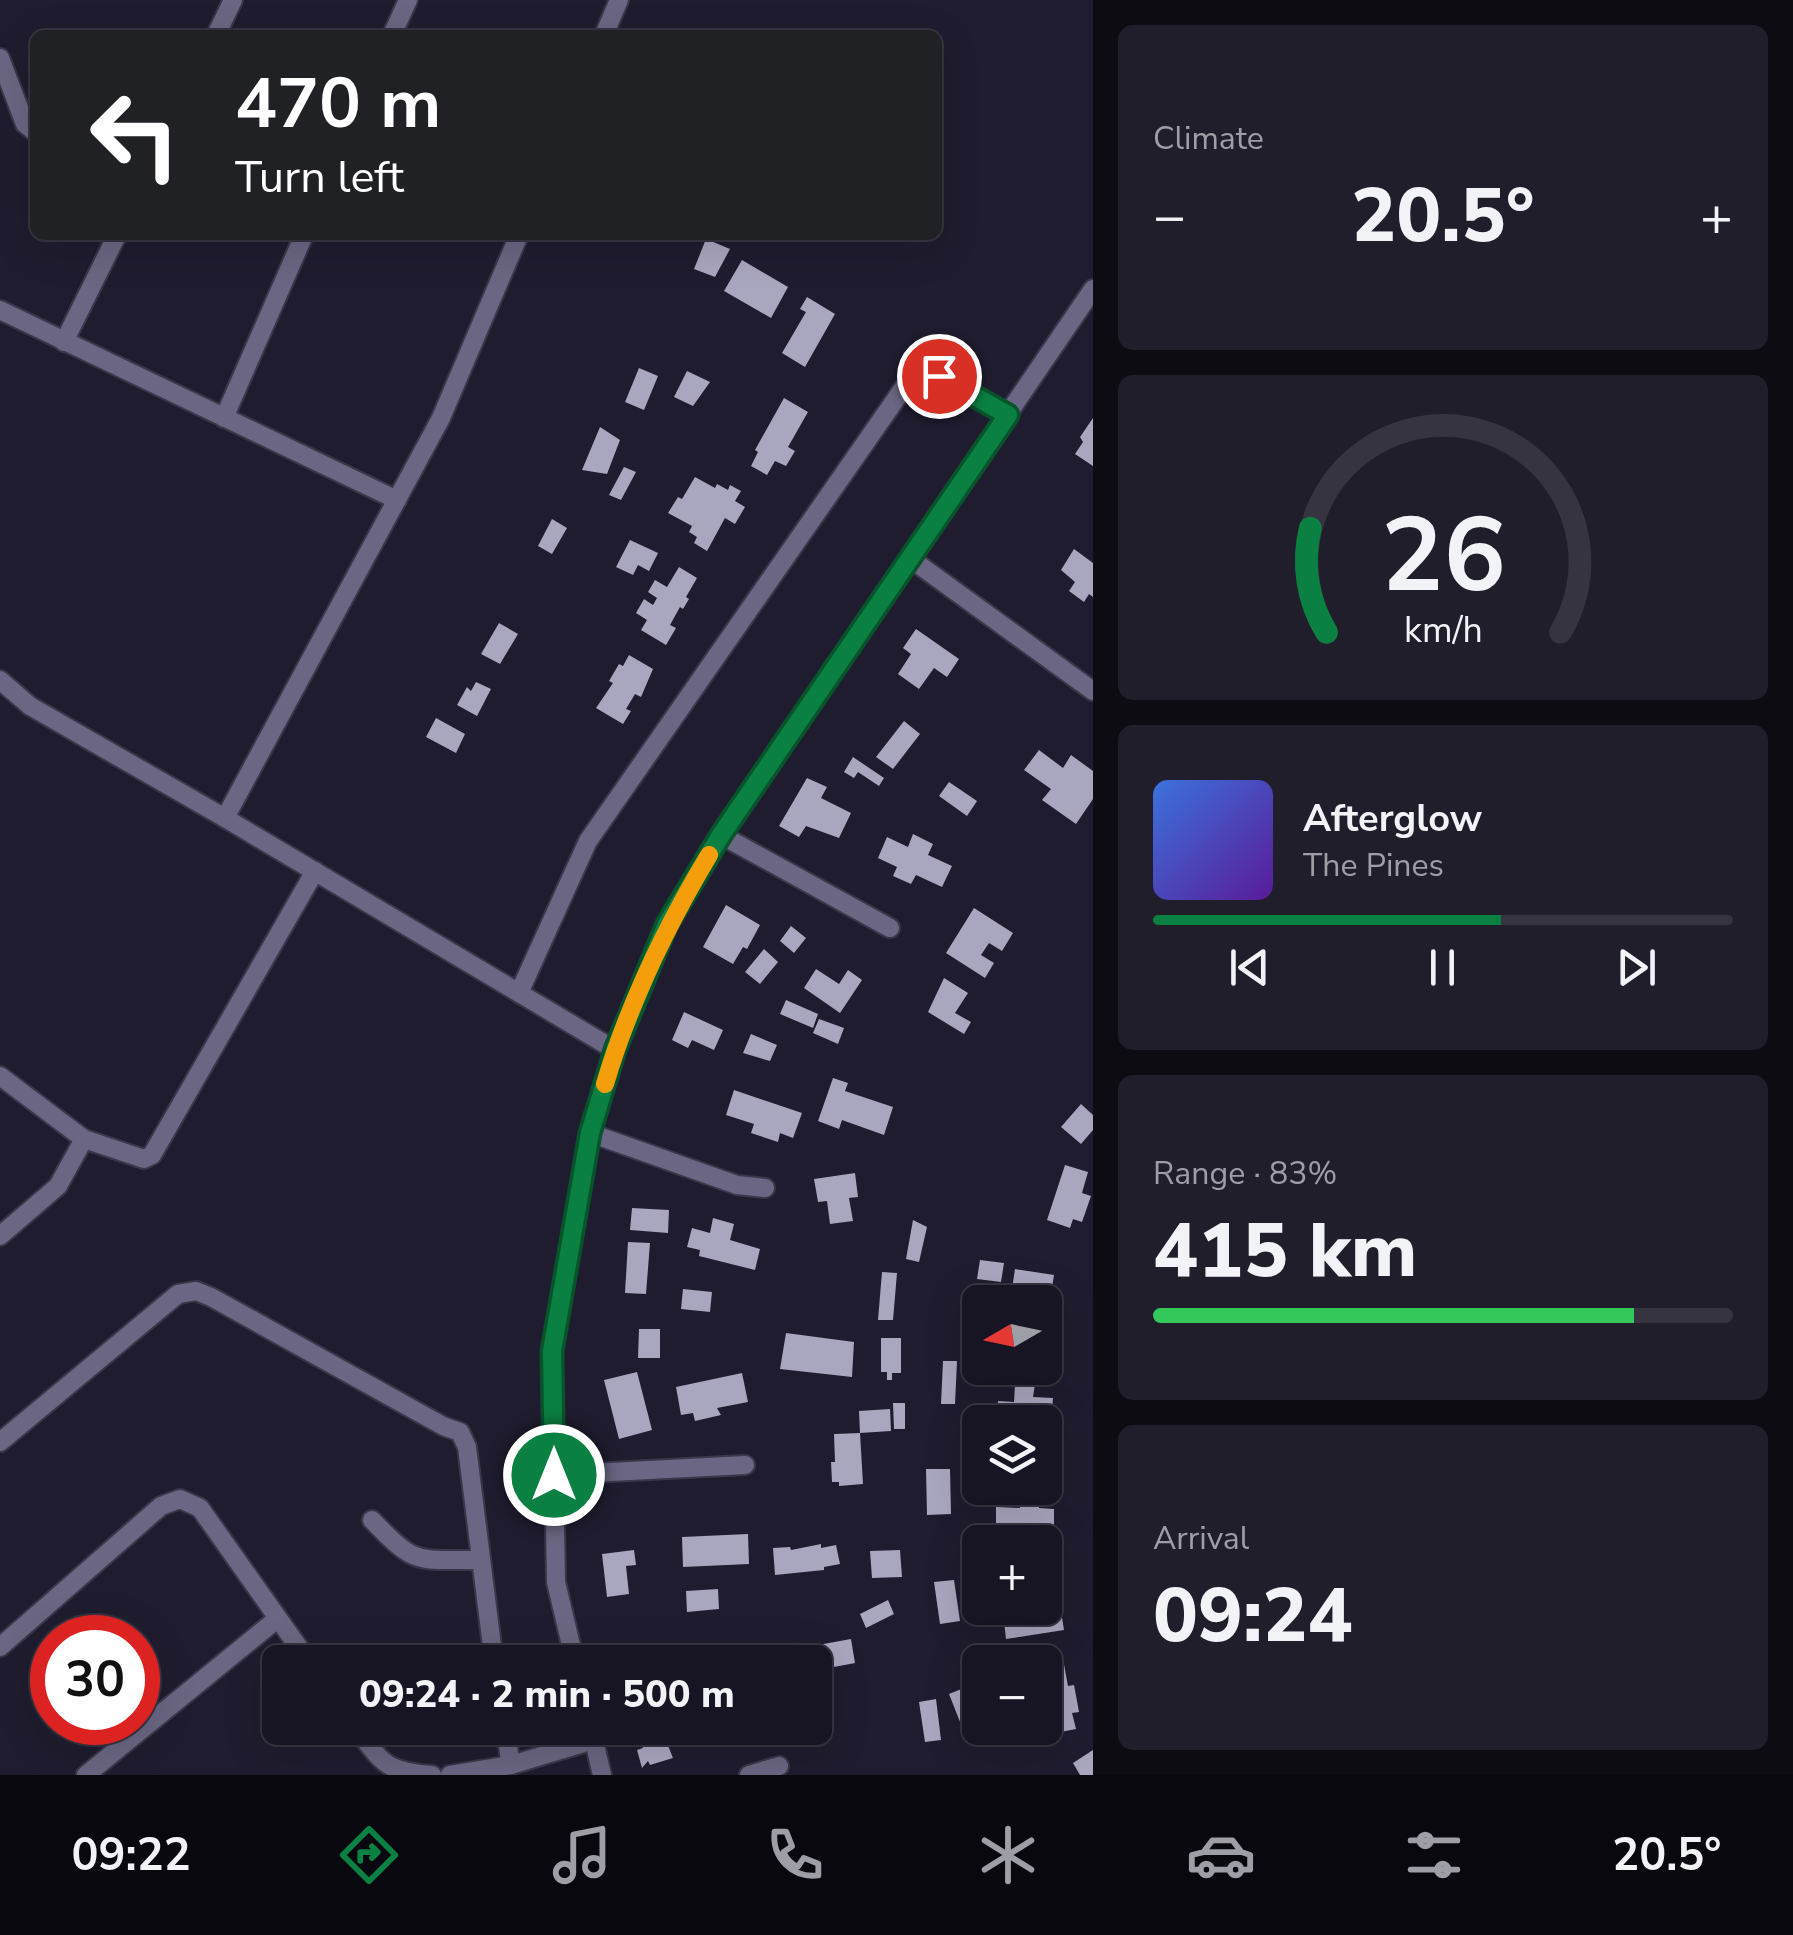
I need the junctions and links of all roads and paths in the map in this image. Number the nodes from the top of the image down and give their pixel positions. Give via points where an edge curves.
1 (233, 0) edge
2 (408, 0) edge
3 (619, 0) edge
4 (218, 30) edge
5 (394, 30) edge
6 (606, 30) edge
7 (0, 58) edge
8 (30, 128) edge
9 (115, 240) edge
10 (302, 240) edge
11 (517, 240) edge
12 (1093, 289) edge
13 (0, 310) edge
14 (64, 342) junction
15 (1008, 415) junction
16 (224, 418) junction
17 (397, 500) junction
18 (912, 559) junction
19 (0, 680) edge
20 (1093, 691) edge
21 (224, 818) junction
22 (721, 835) junction
23 (315, 872) junction
24 (890, 928) dead end
25 (519, 993) junction
26 (615, 1050) junction
27 (0, 1076) edge
28 (590, 1133) junction
29 (84, 1139) junction
30 (764, 1188) dead end
31 (0, 1236) edge
32 (0, 1442) edge
33 (745, 1466) dead end
34 (554, 1475) junction
35 (372, 1520) dead end
36 (479, 1560) junction
37 (278, 1618) junction
38 (297, 1645) edge
39 (492, 1645) edge
40 (572, 1645) edge
41 (0, 1646) edge
42 (369, 1745) edge
43 (508, 1745) edge
44 (563, 1745) edge
45 (595, 1745) edge
46 (511, 1765) junction
47 (779, 1766) dead end
48 (86, 1775) edge
49 (432, 1775) edge
50 (450, 1775) edge
51 (602, 1775) edge
52 (749, 1775) edge

1 - 4 street
2 - 5 street
3 - 6 street
7 - 8 street
9 - 14 street
10 - 16 street
11 - 17 street via 441,418
12 - 15 street
13 - 14 street
14 - 16 street
15 - 18 street
15 - 25 street via 939,376 906,383 588,841
16 - 17 street
17 - 21 street
18 - 20 street
18 - 22 street
19 - 21 street via 30,706
21 - 23 street
22 - 24 street
22 - 26 street via 667,924
23 - 25 street
23 - 29 street via 152,1155 144,1159
25 - 26 street
26 - 28 street
27 - 29 street
28 - 30 street
28 - 34 street via 552,1351
29 - 31 street via 58,1186
32 - 36 street via 178,1294 196,1291 460,1432
33 - 34 street
34 - 40 street via 556,1582
35 - 36 street via 416,1559
36 - 39 street
37 - 38 street
37 - 41 street via 200,1508 180,1499 161,1506
37 - 48 street
42 - 49 street via 382,1762
43 - 46 street
44 - 46 street
45 - 51 street
46 - 50 street
47 - 52 street

